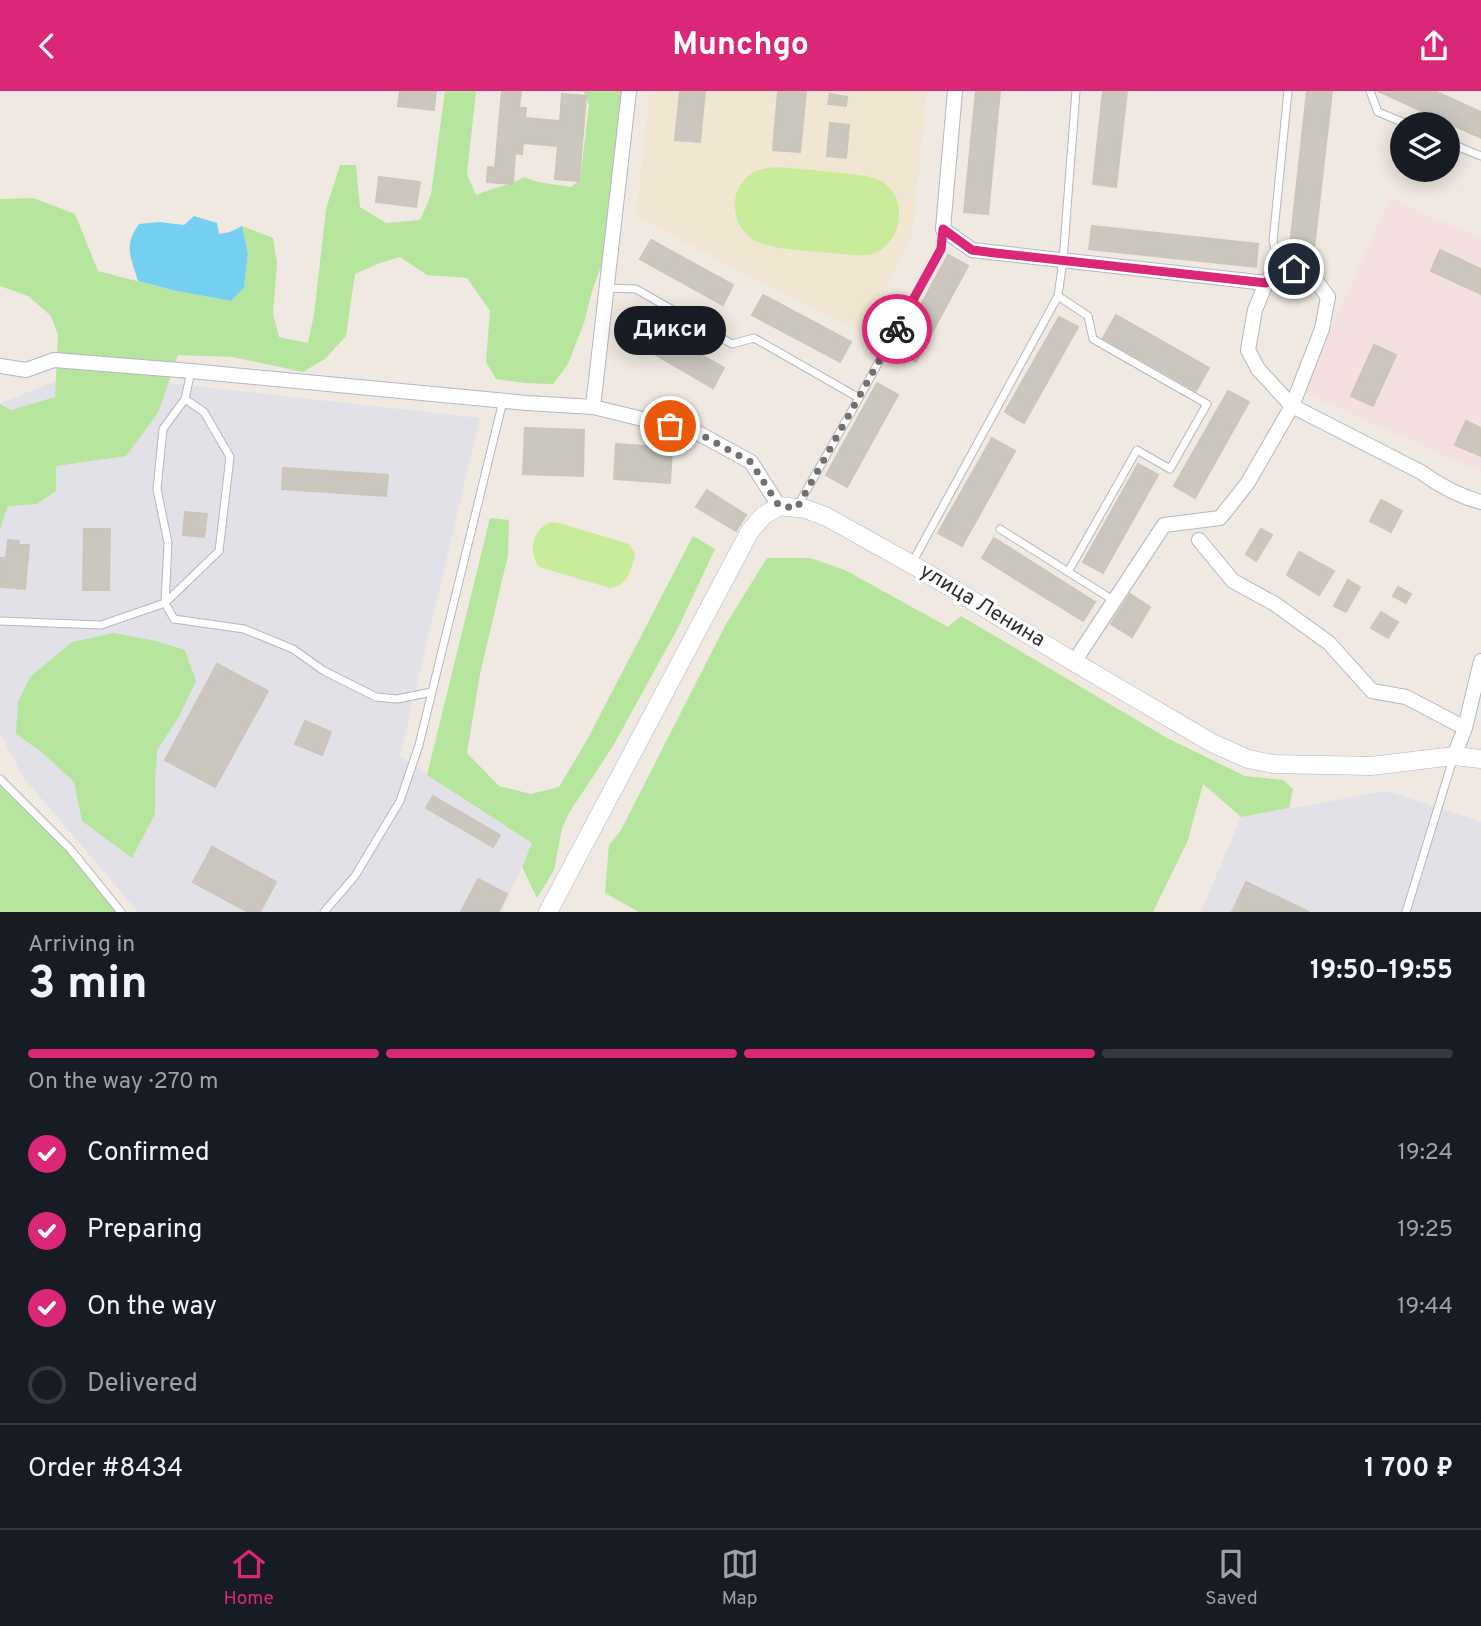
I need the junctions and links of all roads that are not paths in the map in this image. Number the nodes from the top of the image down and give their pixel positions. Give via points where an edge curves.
1 (629, 91) edge
2 (955, 91) edge
3 (1076, 91) edge
4 (1288, 91) edge
5 (1370, 91) edge
6 (1390, 116) edge
7 (1460, 147) edge
8 (1481, 156) edge
9 (943, 229) junction
10 (1063, 261) junction
11 (1279, 266) junction
12 (1266, 283) junction
13 (606, 288) junction
14 (1058, 296) junction
15 (0, 366) edge
16 (191, 371) junction
17 (859, 398) junction
18 (185, 399) junction
19 (504, 401) junction
20 (1292, 406) junction
21 (593, 407) junction
22 (1481, 502) edge
23 (788, 507) junction
24 (1000, 529) dead end
25 (1199, 540) dead end
26 (911, 564) junction
27 (1068, 572) junction
28 (1113, 600) junction
29 (165, 603) junction
30 (0, 621) edge
31 (1481, 661) edge
32 (1074, 662) junction
33 (432, 692) junction
34 (1465, 727) junction
35 (1454, 756) junction
36 (1481, 759) edge
37 (0, 779) edge
38 (121, 912) edge
39 (324, 912) edge
40 (548, 912) edge
41 (1406, 912) edge

1 - 13 street
2 - 9 street
3 - 10 lane
4 - 11 lane via 1273,241
5 - 6 lane via 1378,111
7 - 8 lane
9 - 10 street via 972,250
9 - 17 lane via 941,249
10 - 12 street
10 - 14 lane
11 - 12 street
11 - 20 street via 1309,271 1328,297 1322,329
12 - 20 street via 1255,310 1248,350 1258,369
13 - 17 lane via 636,289 732,344 754,338
13 - 21 street
14 - 26 lane
14 - 27 lane via 1088,316 1093,339 1207,404 1170,469 1137,450
15 - 16 street via 26,370 54,360
16 - 18 lane
16 - 19 street
17 - 23 lane
18 - 29 lane via 163,429 160,450 158,489 168,543
18 - 29 lane via 204,412 230,457 224,523 219,551
19 - 21 street
19 - 33 lane
20 - 22 street via 1461,497
20 - 28 street via 1247,484 1220,518 1164,525
21 - 23 street via 696,432 751,462
23 - 26 street, улица Ленина via 827,517
23 - 40 street via 763,516 750,531
24 - 27 lane
25 - 34 street via 1233,581 1329,643 1372,691 1406,697
26 - 32 street, улица Ленина
27 - 28 lane
28 - 32 street
29 - 30 lane via 102,625
29 - 33 lane via 174,619 244,629 293,649 324,671 376,697 397,699
31 - 34 street
32 - 35 street, улица Ленина via 1212,743 1248,758 1274,764 1371,766
33 - 39 lane via 400,801 355,876
34 - 35 street
35 - 36 street, улица Ленина
35 - 41 lane
37 - 38 lane via 71,850

